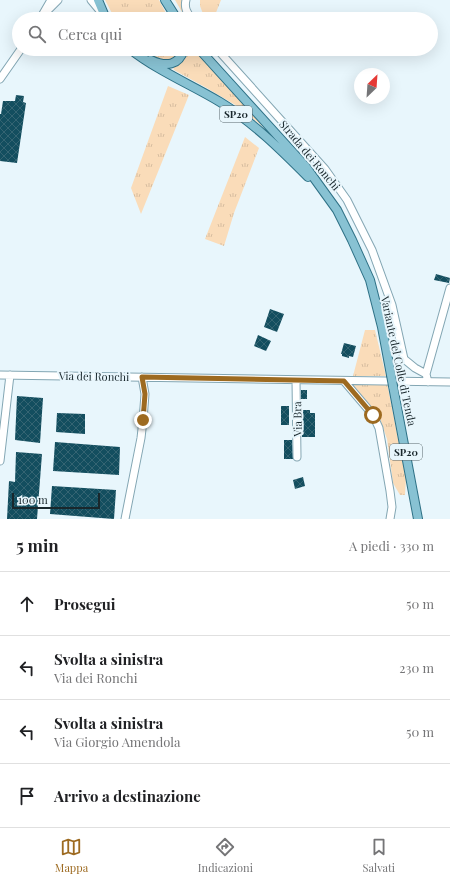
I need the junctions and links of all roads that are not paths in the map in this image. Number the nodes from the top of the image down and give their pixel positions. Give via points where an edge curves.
1 (51, 0) edge
2 (58, 0) edge
3 (91, 0) edge
4 (98, 0) edge
5 (165, 0) edge
6 (186, 0) edge
7 (169, 4) edge
8 (45, 12) edge
9 (47, 12) edge
10 (101, 12) edge
11 (103, 12) edge
12 (187, 12) edge
13 (16, 56) edge
14 (140, 56) edge
15 (144, 56) edge
16 (180, 56) edge
17 (206, 56) edge
18 (223, 56) edge
19 (0, 79) edge
20 (329, 198) junction
21 (450, 288) edge
22 (0, 375) edge
23 (10, 375) junction
24 (142, 377) junction
25 (427, 378) junction
26 (296, 380) junction
27 (344, 381) junction
28 (450, 382) edge
29 (297, 457) dead end
30 (0, 460) edge
31 (125, 519) edge
32 (390, 519) edge
33 (418, 519) edge

1 - 8 street
2 - 9 street
3 - 10 street
4 - 11 main road
5 - 7 main road
6 - 12 street
13 - 19 street
14 - 20 main road, SP20 via 221,103 259,131
15 - 16 main road, SP20 via 164,64 175,62
17 - 20 main road, Variante del Colle di Tenda / SP20 via 306,167
18 - 25 street, Strada dei Ronchi via 324,169 347,200 372,250 392,305 404,359
20 - 33 main road, Variante del Colle di Tenda / SP20, bridge via 370,280 382,327
21 - 25 street
22 - 23 street, Via dei Ronchi
23 - 24 street, Via dei Ronchi
23 - 30 street
24 - 26 street, Via dei Ronchi
24 - 31 street via 145,394 141,438
25 - 27 street, Via dei Ronchi
25 - 28 street
26 - 27 street, Via dei Ronchi
26 - 29 street, Via Bra
27 - 32 street via 373,415 379,428 392,507

